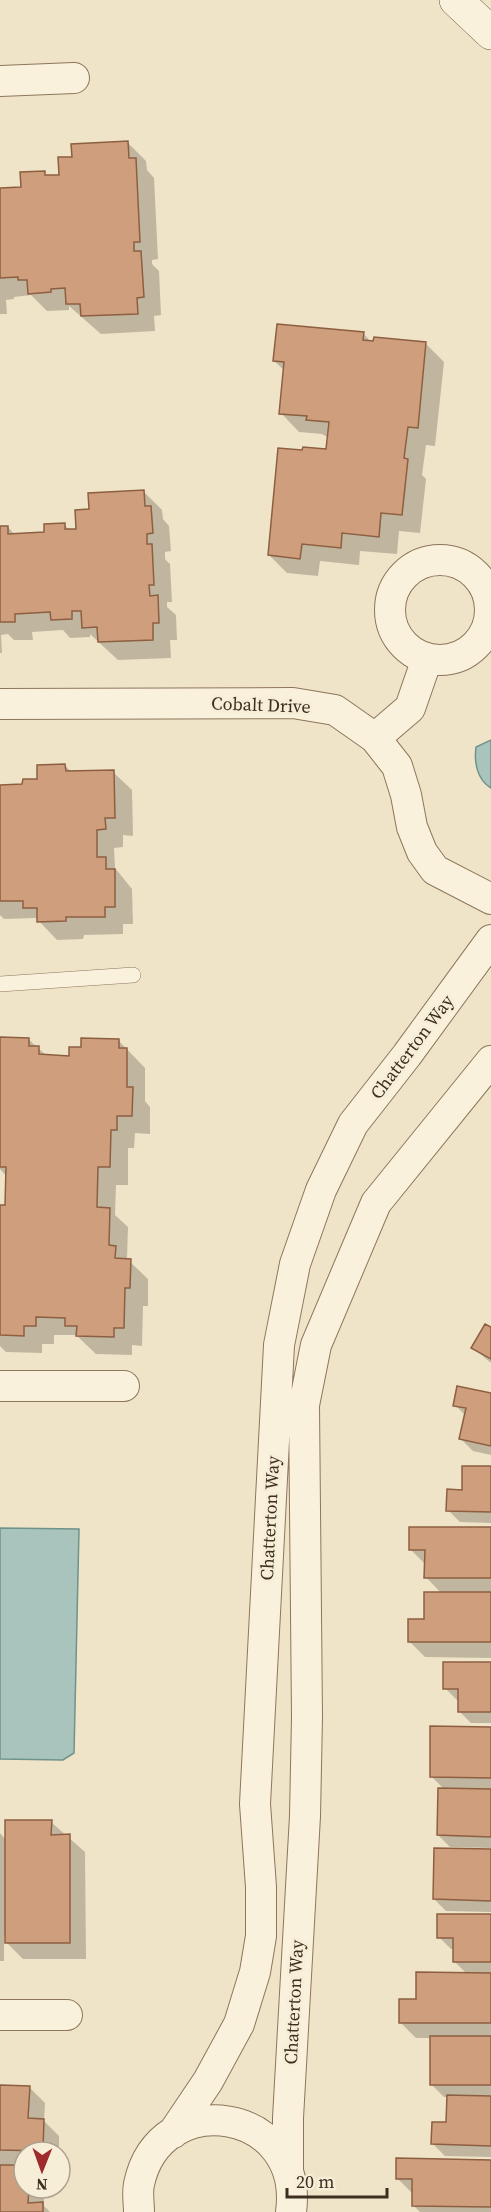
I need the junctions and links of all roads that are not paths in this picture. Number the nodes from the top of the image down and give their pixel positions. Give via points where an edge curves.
1 (456, 0) edge
2 (491, 33) edge
3 (75, 78) dead end
4 (0, 81) edge
5 (427, 659) dead end
6 (0, 704) edge
7 (375, 738) junction
8 (491, 899) edge
9 (491, 940) edge
10 (133, 975) dead end
11 (0, 984) edge
12 (491, 1061) edge
13 (0, 1386) edge
14 (124, 1386) dead end
15 (0, 2015) edge
16 (68, 2015) dead end
17 (172, 2133) junction
18 (288, 2170) junction
19 (139, 2212) edge
20 (291, 2212) edge

1 - 2 main road
3 - 4 street
5 - 7 street via 410,708
6 - 7 street, Cobalt Drive via 293,703 335,710
7 - 8 street, Cobalt Drive via 397,766 422,852 435,870
9 - 17 street, Chatterton Way via 353,1124 321,1190 295,1264 279,1345 268,1544 255,1804 261,1936 239,2024 208,2081
10 - 11 lane
12 - 18 street, Chatterton Way via 376,1203 316,1345 304,1405 305,1816
13 - 14 street
15 - 16 street
17 - 18 street, Chatterton Way via 208,2119 235,2121 258,2132 276,2148
17 - 19 street, Chatterton Way via 146,2161 138,2186
18 - 20 street, Chatterton Way via 293,2194

